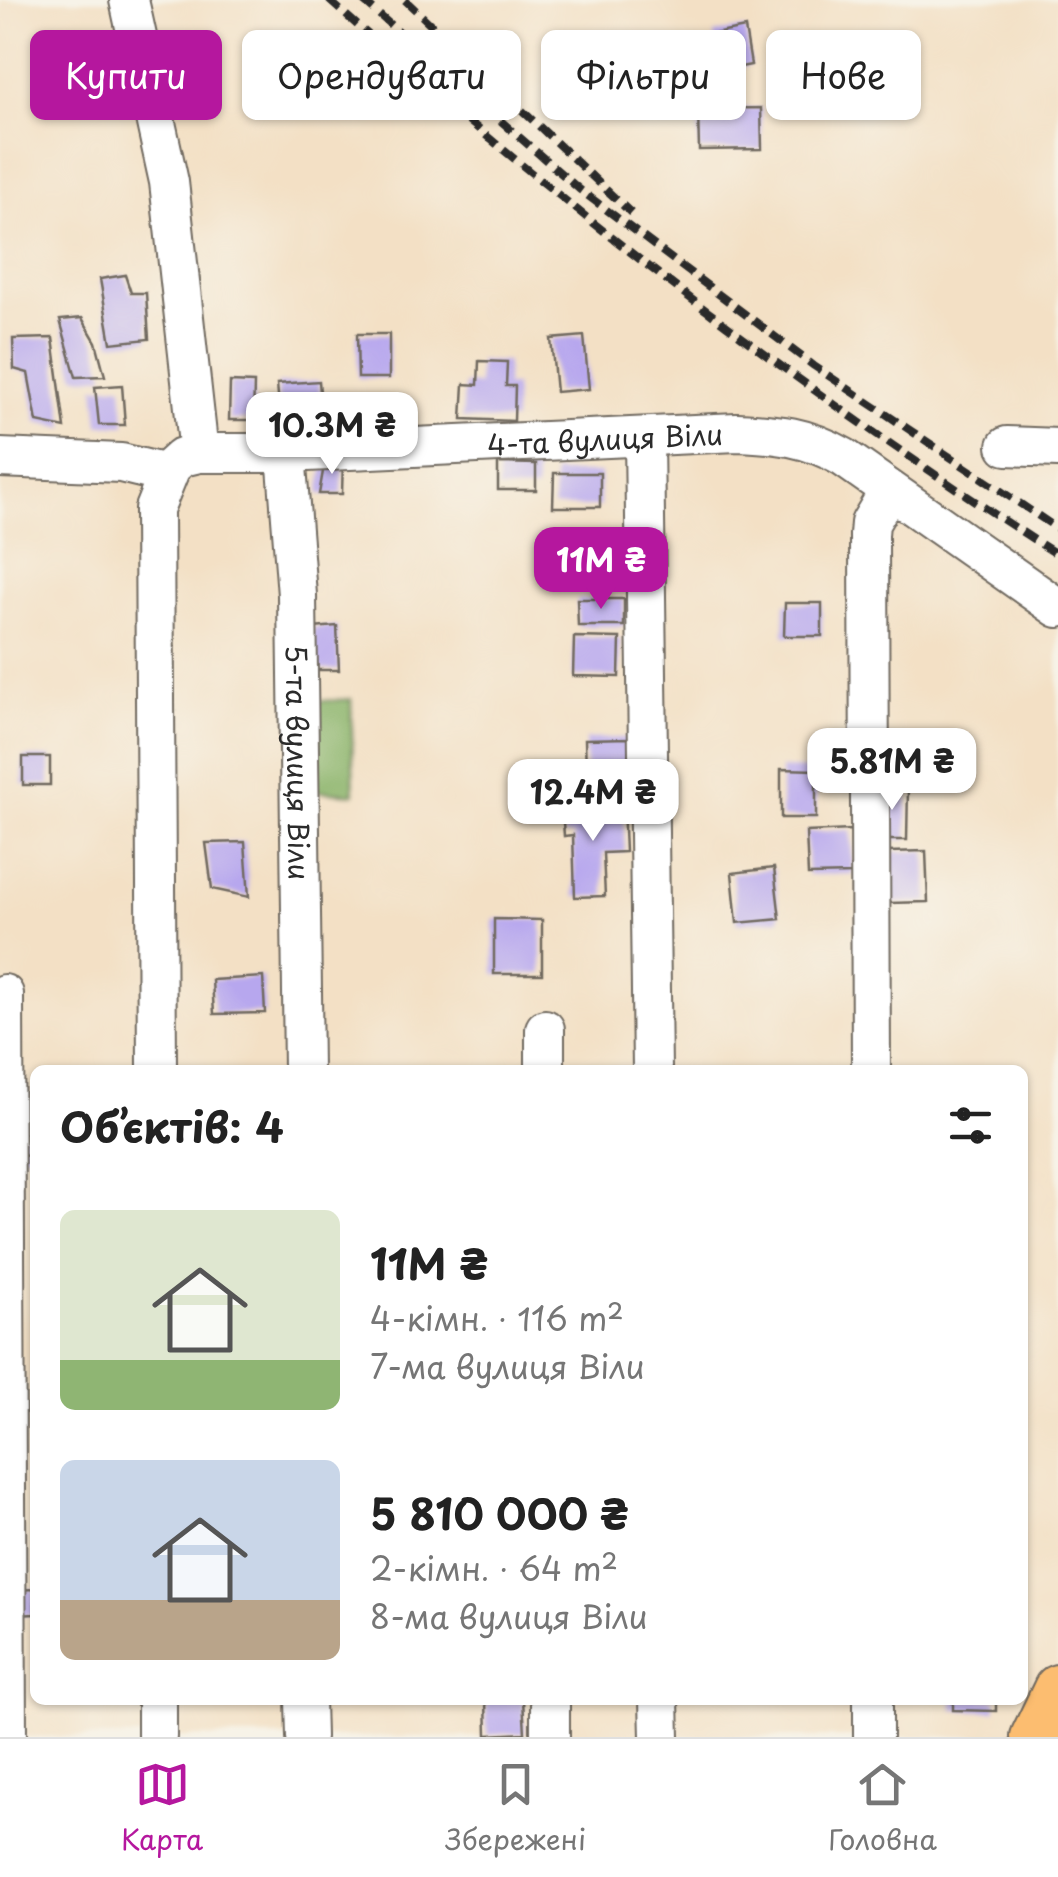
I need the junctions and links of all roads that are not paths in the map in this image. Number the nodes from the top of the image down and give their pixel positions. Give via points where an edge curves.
1 (129, 0) edge
2 (644, 438) junction
3 (1006, 446) dead end
4 (1058, 448) edge
5 (198, 452) junction
6 (286, 453) junction
7 (0, 458) edge
8 (166, 474) junction
9 (889, 491) junction
10 (1058, 608) edge
11 (4, 994) dead end
12 (544, 1029) dead end
13 (158, 1065) edge
14 (303, 1065) edge
15 (545, 1065) edge
16 (652, 1065) edge
17 (870, 1065) edge
18 (1058, 1689) edge
19 (157, 1705) edge
20 (305, 1705) edge
21 (550, 1705) edge
22 (659, 1705) edge
23 (873, 1705) edge
24 (7, 1737) edge
25 (157, 1737) edge
26 (306, 1737) edge
27 (550, 1737) edge
28 (660, 1737) edge
29 (873, 1737) edge
30 (1035, 1737) edge

1 - 5 street via 169,182
2 - 6 street, 4-та вулиця Віли
2 - 9 street, 4-та вулиця Віли via 787,435 816,442
2 - 16 street
3 - 4 street
5 - 6 street, 4-та вулиця Віли
5 - 8 street
6 - 14 street, 5-та вулиця Віли via 297,595
7 - 8 street via 121,463
8 - 13 street via 154,509 153,543
9 - 10 street, 4-та вулиця Віли
9 - 17 street via 868,534
11 - 24 street
12 - 15 street
18 - 30 main road
19 - 25 street
20 - 26 street
21 - 27 street
22 - 28 street
23 - 29 street

